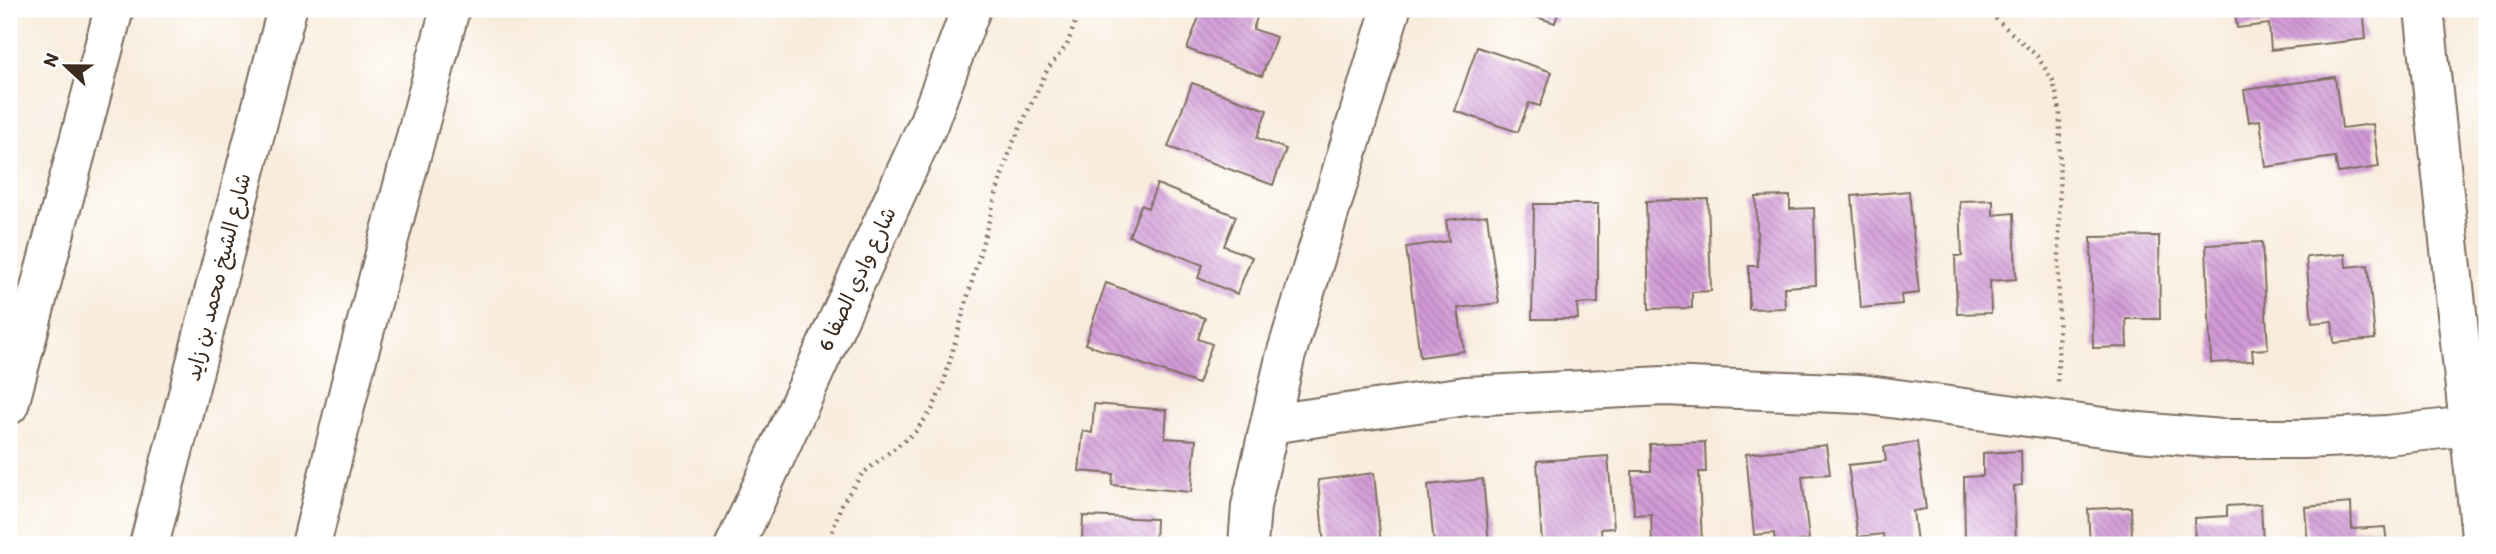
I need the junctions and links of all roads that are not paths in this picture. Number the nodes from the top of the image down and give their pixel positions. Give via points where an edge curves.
1 (114, 9) edge
2 (287, 9) edge
3 (450, 9) edge
4 (971, 9) edge
5 (1391, 9) edge
6 (2424, 9) edge
7 (9, 405) edge
8 (1270, 424) junction
9 (2469, 426) junction
10 (149, 545) edge
11 (312, 545) edge
12 (735, 545) edge
13 (1248, 545) edge
14 (2482, 545) edge

1 - 7 main road
2 - 10 main road, شارع الشيخ محمد بن زايد
3 - 11 main road
4 - 12 main road, شارع وادي الصفا 6 via 928,124
5 - 8 main road via 1285,358
6 - 9 main road
8 - 9 main road via 1466,396 1664,386 1861,394 2222,439 2387,435
8 - 13 main road via 1251,506
9 - 14 main road

